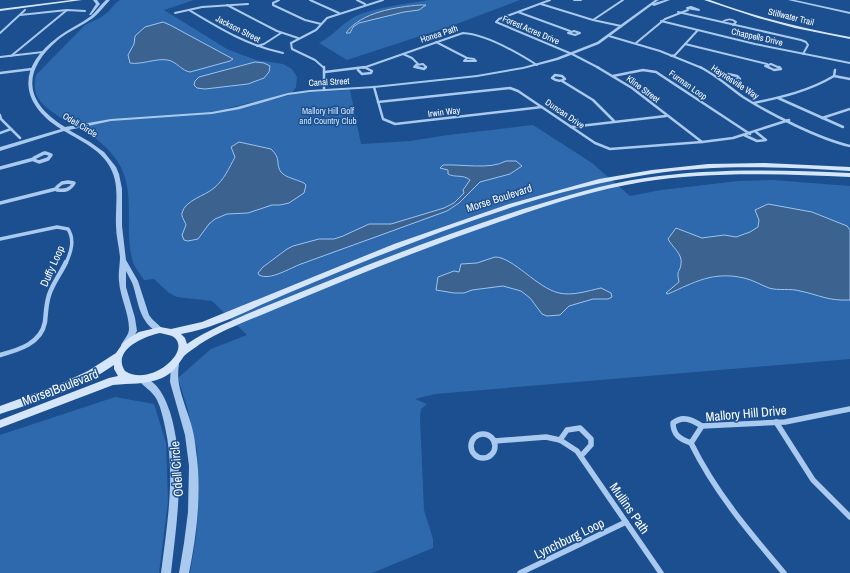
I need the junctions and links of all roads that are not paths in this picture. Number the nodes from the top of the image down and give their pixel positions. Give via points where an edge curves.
1 (62, 0) edge
2 (80, 0) edge
3 (94, 0) edge
4 (102, 0) edge
5 (108, 0) edge
6 (279, 0) edge
7 (310, 0) edge
8 (357, 0) edge
9 (382, 0) edge
10 (550, 0) edge
11 (574, 0) edge
12 (581, 0) edge
13 (623, 0) edge
14 (658, 0) edge
15 (665, 0) edge
16 (706, 0) edge
17 (713, 0) edge
18 (790, 0) edge
19 (248, 4) dead end
20 (366, 4) junction
21 (540, 4) junction
22 (227, 5) junction
23 (649, 6) junction
24 (0, 9) edge
25 (25, 10) dead end
26 (66, 10) junction
27 (189, 10) junction
28 (688, 10) junction
29 (85, 11) dead end
30 (518, 12) junction
31 (678, 12) junction
32 (175, 13) dead end
33 (339, 13) junction
34 (850, 13) edge
35 (20, 15) junction
36 (593, 20) junction
37 (661, 21) junction
38 (321, 24) junction
39 (621, 26) junction
40 (76, 27) junction
41 (698, 30) junction
42 (570, 31) dead end
43 (0, 33) edge
44 (281, 33) junction
45 (609, 36) junction
46 (850, 37) edge
47 (298, 38) junction
48 (435, 42) junction
49 (636, 43) junction
50 (686, 44) junction
51 (256, 47) junction
52 (43, 52) junction
53 (283, 53) dead end
54 (403, 54) junction
55 (572, 54) junction
56 (803, 54) junction
57 (11, 56) junction
58 (671, 56) junction
59 (0, 58) edge
60 (467, 58) dead end
61 (850, 63) edge
62 (418, 64) dead end
63 (767, 64) junction
64 (536, 65) junction
65 (366, 68) junction
66 (32, 69) junction
67 (358, 70) junction
68 (835, 70) dead end
69 (325, 72) junction
70 (0, 73) edge
71 (613, 76) junction
72 (834, 76) junction
73 (726, 78) junction
74 (719, 79) junction
75 (850, 80) edge
76 (562, 81) dead end
77 (374, 87) junction
78 (324, 90) junction
79 (778, 98) junction
80 (378, 102) junction
81 (754, 103) junction
82 (542, 107) junction
83 (850, 109) edge
84 (0, 115) edge
85 (667, 116) junction
86 (822, 118) junction
87 (789, 120) junction
88 (614, 121) junction
89 (570, 127) junction
90 (844, 127) dead end
91 (11, 129) junction
92 (65, 130) junction
93 (756, 132) junction
94 (0, 133) edge
95 (750, 134) junction
96 (744, 135) junction
97 (20, 138) dead end
98 (702, 142) junction
99 (850, 146) edge
100 (0, 149) edge
101 (34, 159) junction
102 (0, 168) edge
103 (850, 169) edge
104 (850, 175) edge
105 (56, 189) junction
106 (0, 203) edge
107 (0, 239) edge
108 (124, 262) junction
109 (160, 330) junction
110 (173, 332) junction
111 (121, 352) junction
112 (182, 353) junction
113 (0, 355) edge
114 (175, 364) junction
115 (130, 378) junction
116 (143, 380) junction
117 (850, 409) edge
118 (0, 410) edge
119 (776, 422) junction
120 (0, 424) edge
121 (702, 426) junction
122 (560, 440) junction
123 (495, 441) junction
124 (691, 443) junction
125 (581, 456) junction
126 (850, 517) edge
127 (626, 522) junction
128 (166, 573) edge
129 (184, 573) edge
130 (520, 573) edge
131 (662, 573) edge
132 (784, 573) edge

1 - 24 main road
2 - 24 main road
3 - 4 main road
3 - 40 street, Odell Circle via 98,2 96,7
5 - 40 street, Odell Circle via 97,13
6 - 38 street via 273,5 305,20
7 - 33 street
8 - 20 street
9 - 20 street
10 - 21 street, Forest Acres Drive
11 - 12 street
13 - 36 street
14 - 23 street, Canal Street
15 - 23 street, Canal Street
16 - 46 main road, Stillwater Trail via 781,24
17 - 46 main road, Stillwater Trail via 751,13
18 - 34 street
19 - 22 street
20 - 33 street
21 - 30 street, Forest Acres Drive
21 - 36 street
22 - 27 street
22 - 44 street
23 - 39 street, Canal Street
25 - 35 street
26 - 29 street
26 - 35 street
26 - 57 street
27 - 32 street
27 - 51 street, Jackson Street
28 - 28 street via 696,11 699,9 689,7
28 - 31 street
30 - 42 street
30 - 55 street, Forest Acres Drive via 496,22
31 - 37 street
31 - 56 street via 801,40 808,45
33 - 38 street
35 - 43 street
36 - 39 street
37 - 41 street, Chappells Drive
37 - 49 street
38 - 47 street via 316,30
39 - 45 street, Canal Street
40 - 52 street, Odell Circle via 58,38
41 - 50 street
41 - 56 street, Chappells Drive
44 - 47 street
44 - 51 street
45 - 49 street, Haynesville Way
45 - 55 street, Canal Street
47 - 69 street via 291,43 292,49 319,62
48 - 54 street, Honea Path
48 - 60 street
48 - 64 street, Honea Path via 458,34 472,34
49 - 58 street, Haynesville Way
50 - 58 street
50 - 63 street
51 - 53 street, Jackson Street
52 - 57 street
52 - 66 street, Odell Circle
54 - 62 street
54 - 65 street, Honea Path
55 - 64 street, Canal Street
55 - 71 street, Kline Street
56 - 61 street, Chappells Drive
57 - 59 street
58 - 74 street, Haynesville Way via 703,69
63 - 63 street via 766,67 771,69 781,69 776,65
64 - 77 street, Canal Street via 491,74
65 - 67 street, Honea Path
65 - 67 street, Honea Path via 372,71 371,73 362,74
66 - 70 street
66 - 92 street, Odell Circle via 29,88 32,98 45,115
67 - 69 street, Honea Path
68 - 72 street
69 - 78 street
71 - 85 street, Kline Street
71 - 95 street, Furman Loop via 643,70 656,72
72 - 75 street
72 - 79 street via 825,82
73 - 73 street via 735,80 740,79 730,74 725,75
73 - 74 street
74 - 81 street, Haynesville Way
76 - 88 street via 593,100
77 - 78 street, Canal Street
77 - 80 street, Irwin Way
78 - 92 street, Canal Street via 288,94 212,113 126,118
79 - 81 street
79 - 86 street
80 - 82 street, Duncan Drive via 504,88 518,91
80 - 82 street, Irwin Way via 383,119 390,124
81 - 87 street, Haynesville Way
82 - 89 street, Duncan Drive
83 - 86 street
84 - 91 street
85 - 88 street
85 - 98 street, Kline Street
86 - 90 street
87 - 93 street, Duncan Drive
87 - 99 street, Haynesville Way via 837,143
88 - 89 street
89 - 98 street, Duncan Drive via 610,149
91 - 94 street
91 - 97 street
92 - 100 street, Canal Street
92 - 108 street, Odell Circle via 92,144 113,167 118,178 121,201 119,226
93 - 95 street, Duncan Drive
93 - 96 street, Duncan Drive via 766,140 756,141
95 - 96 street, Duncan Drive
96 - 98 street, Duncan Drive
101 - 101 street via 48,153 51,156 41,161
101 - 102 street
103 - 110 main road, Morse Boulevard via 773,165 721,166 631,175 590,184 529,200 456,224 373,255 220,319 190,330
104 - 112 main road, Morse Boulevard via 725,173 668,177 608,187 457,233 391,258 224,328 194,343
105 - 105 street via 65,182 73,182 74,185 64,191
105 - 106 street
107 - 113 street, Duffy Loop via 57,227 68,228 72,237 70,252 50,290 44,326 39,336 29,344
108 - 109 street, Odell Circle via 137,286 147,319
108 - 111 street, Odell Circle via 122,279 133,331
109 - 110 main road
109 - 111 main road via 140,335 130,341
110 - 112 main road via 182,340
111 - 115 main road via 117,363 118,370
111 - 118 main road, Morse Boulevard via 103,368 72,383
112 - 114 main road
114 - 116 main road via 166,372
114 - 129 street, Odell Circle via 172,375 174,386 182,409 192,457 193,496
115 - 116 main road
115 - 120 main road, Morse Boulevard via 112,381
116 - 128 street, Odell Circle via 153,385 161,399 174,456 176,491
117 - 119 street, Mallory Hill Drive
119 - 121 street, Mallory Hill Drive
119 - 126 street via 813,480
121 - 124 street, Mallory Hill Drive
121 - 124 street via 684,418 673,423 675,434
122 - 123 street, Mullins Path via 546,437
122 - 125 street, Mullins Path via 577,450
122 - 125 street via 568,428 580,428 591,439 591,445
123 - 123 street, Mullins Path via 495,451 488,458 477,456 470,447 477,435 485,434
124 - 132 street via 698,459 730,509
125 - 127 street, Mullins Path
127 - 130 street, Lynchburg Loop
127 - 131 street, Mullins Path

